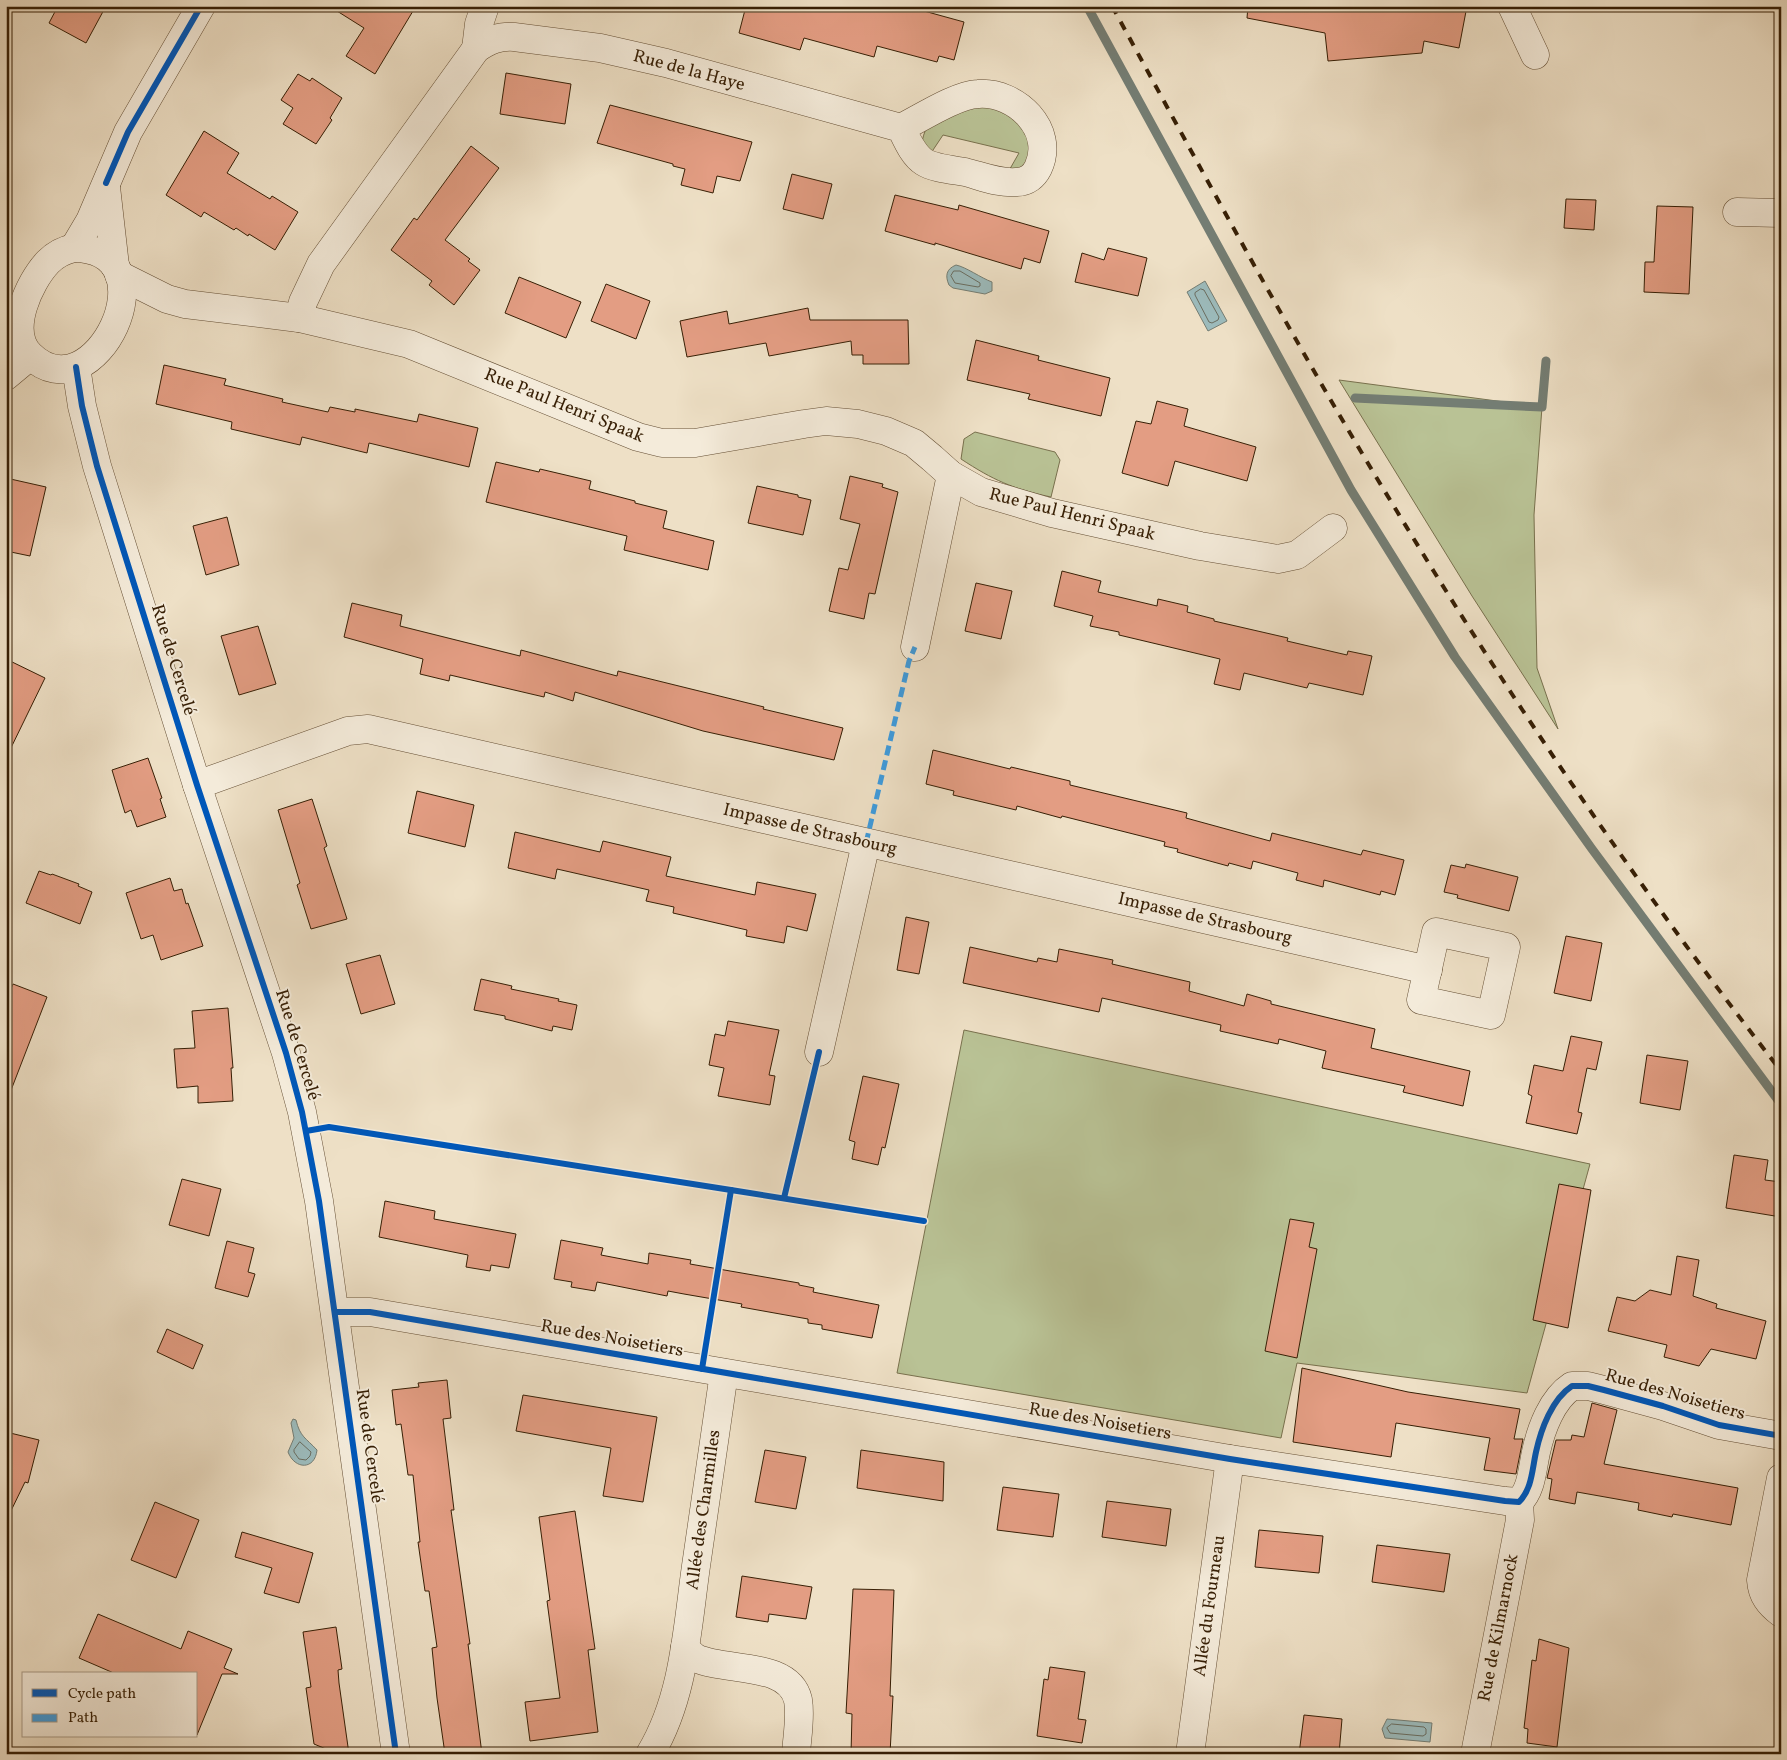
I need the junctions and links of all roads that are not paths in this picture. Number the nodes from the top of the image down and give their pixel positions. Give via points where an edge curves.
1 (201, 6) edge
2 (485, 6) edge
3 (1512, 6) edge
4 (476, 49) junction
5 (1535, 55) dead end
6 (901, 128) junction
7 (106, 183) junction
8 (1737, 212) dead end
9 (1781, 213) edge
10 (74, 248) junction
11 (117, 270) junction
12 (185, 304) junction
13 (299, 318) junction
14 (116, 320) junction
15 (18, 355) edge
16 (76, 367) junction
17 (6, 376) edge
18 (950, 475) junction
19 (1333, 528) dead end
20 (915, 647) dead end
21 (197, 785) junction
22 (866, 843) junction
23 (1428, 970) dead end
24 (819, 1052) dead end
25 (335, 1312) junction
26 (724, 1374) junction
27 (1781, 1436) edge
28 (1230, 1459) junction
29 (1781, 1478) edge
30 (1519, 1502) junction
31 (1781, 1613) edge
32 (685, 1647) junction
33 (396, 1754) edge
34 (650, 1754) edge
35 (796, 1754) edge
36 (1190, 1754) edge
37 (1475, 1754) edge

1 - 7 street via 128,132
2 - 4 street, Rue de la Haye
3 - 5 street
4 - 6 street, Rue de la Haye via 502,36 600,48
4 - 13 street, Rue de la Haye via 321,264
6 - 6 street via 915,154 925,163 1017,182 1035,174 1041,162 1042,137 1035,124 1016,104 992,95 980,93 963,97
7 - 10 street
7 - 11 street
8 - 9 street
10 - 11 street via 100,254
10 - 15 street via 48,261 34,281 24,303 20,331 25,349
11 - 12 street, Rue Paul Henri Spaak via 167,298
11 - 14 street via 123,294
12 - 13 street, Rue Paul Henri Spaak
12 - 14 street, Rue Paul Henri Spaak via 153,307
13 - 18 street, Rue Paul Henri Spaak via 409,344 652,441 695,443 804,424 843,422 886,431 914,443
14 - 16 street via 102,346
15 - 16 street via 60,370
15 - 17 street
16 - 21 street, Rue de Cercelé via 97,466
18 - 19 street, Rue Paul Henri Spaak via 981,492 1052,513 1250,556 1278,559 1297,555
18 - 20 street
21 - 22 street, Impasse de Strasbourg via 348,731 368,730
21 - 25 street, Rue de Cercelé via 296,1086 310,1151
22 - 23 street, Impasse de Strasbourg
22 - 24 street
25 - 26 street, Rue des Noisetiers via 370,1312
25 - 33 street, Rue de Cercelé
26 - 28 street, Rue des Noisetiers
26 - 32 street, Allée des Charmilles
27 - 30 street, Rue des Noisetiers via 1719,1425 1604,1390 1572,1386 1551,1410 1536,1451 1526,1494
28 - 30 street, Rue des Noisetiers
28 - 36 street, Allée du Fourneau
29 - 31 street via 1762,1580 1766,1599
30 - 37 street, Rue de Kilmarnock via 1520,1520
32 - 34 street, Allée des Charmilles via 676,1694
32 - 35 street via 693,1657 707,1662 762,1671 784,1679 792,1687 799,1708

